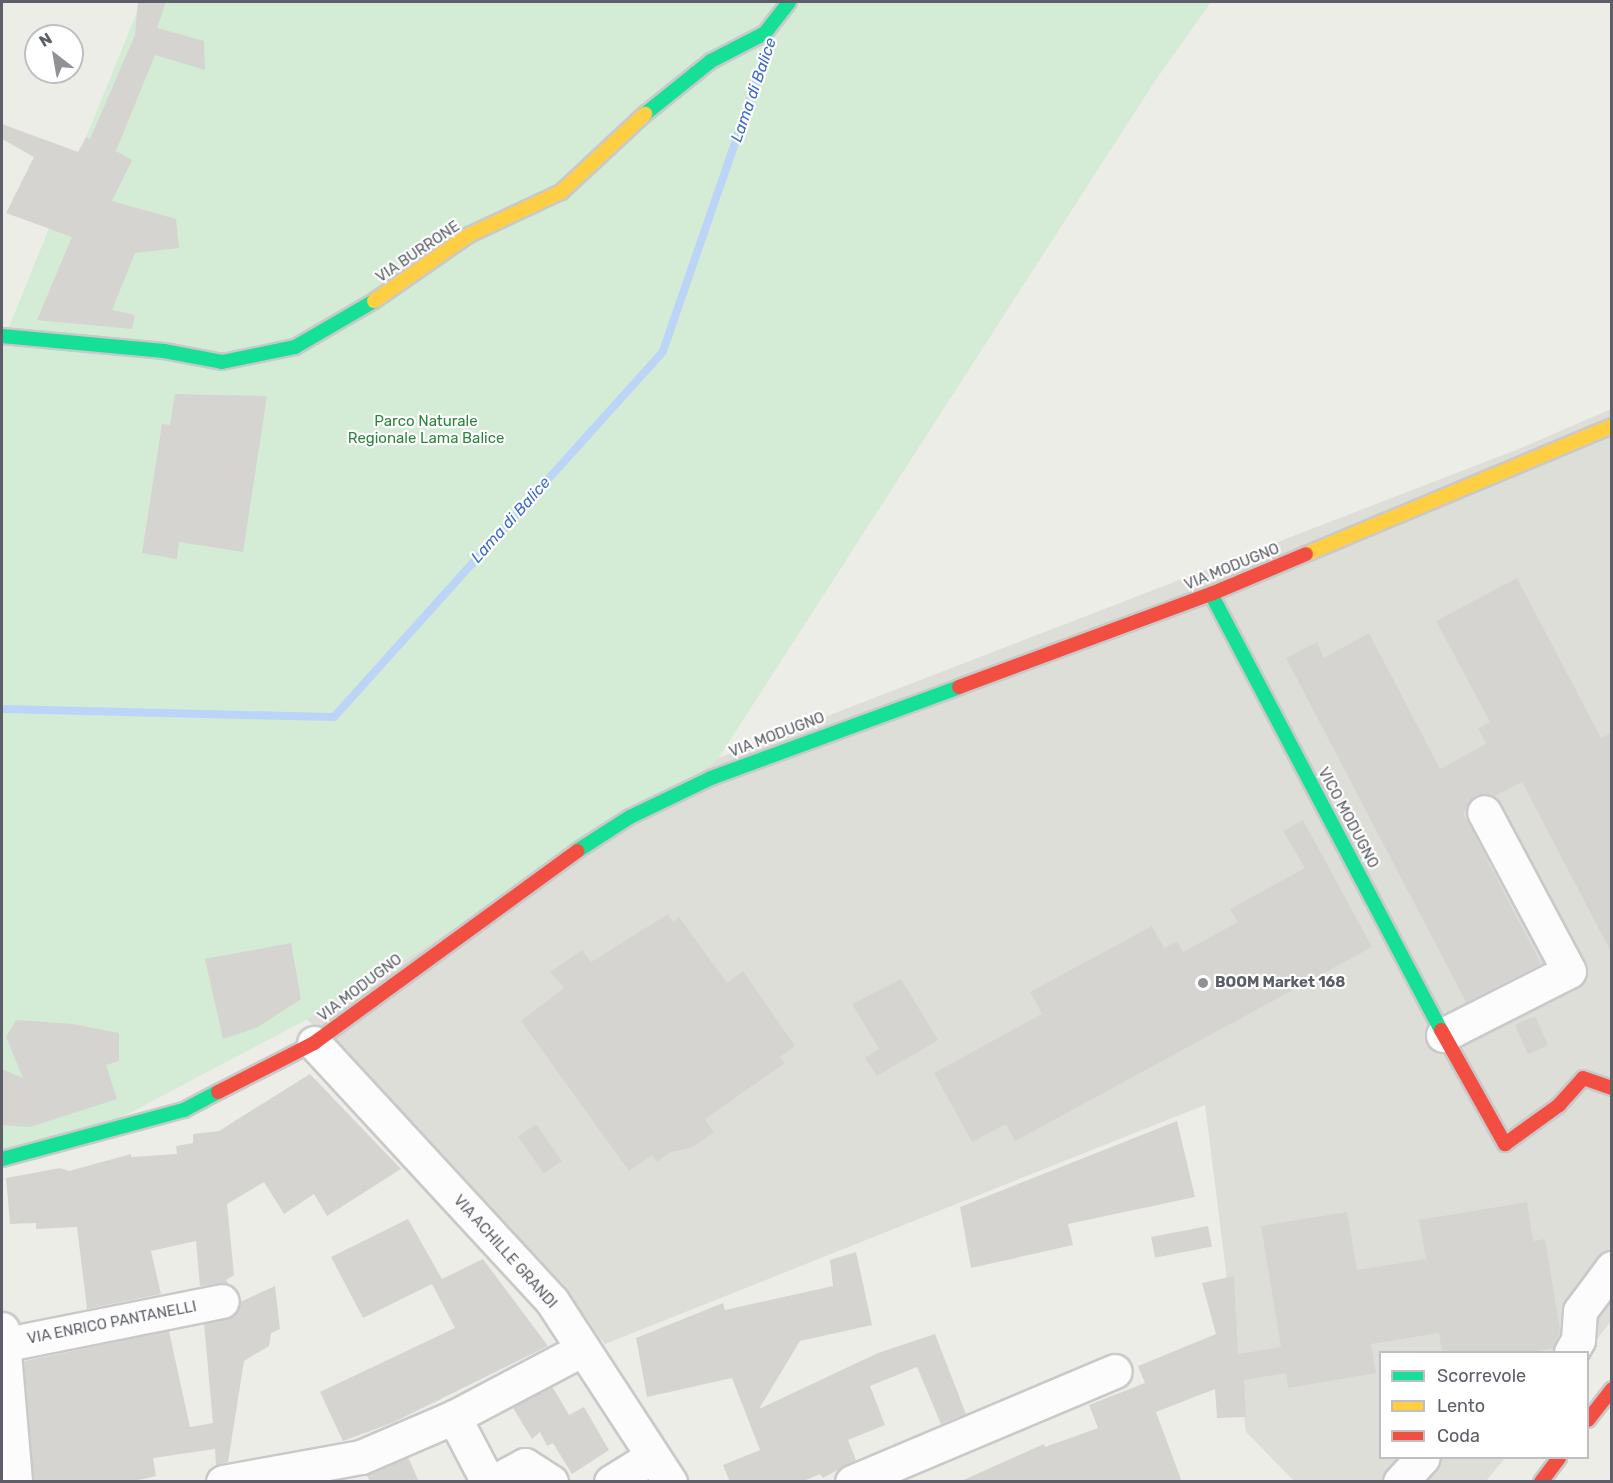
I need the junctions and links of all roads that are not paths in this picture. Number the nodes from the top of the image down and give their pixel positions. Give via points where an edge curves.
1 (789, 2) edge
2 (2, 336) edge
3 (1611, 426) edge
4 (1211, 594) junction
5 (1484, 812) dead end
6 (314, 1043) junction
7 (1449, 1046) junction
8 (1611, 1088) edge
9 (2, 1159) edge
10 (1611, 1268) edge
11 (222, 1301) dead end
12 (2, 1339) edge
13 (583, 1349) junction
14 (1572, 1351) edge
15 (1115, 1371) dead end
16 (1611, 1389) edge
17 (454, 1417) junction
18 (1589, 1417) edge
19 (1421, 1459) edge
20 (1558, 1459) edge
21 (661, 1468) edge
22 (15, 1482) edge
23 (223, 1482) edge
24 (488, 1482) edge
25 (493, 1482) edge
26 (551, 1482) edge
27 (611, 1482) edge
28 (852, 1482) edge
29 (1400, 1482) edge
30 (1541, 1482) edge

1 - 2 street, VIA BURRONE via 765,33 711,61 660,100 561,192 469,235 384,295 296,347 222,362 164,351
3 - 4 street, VIA MODUGNO
4 - 6 street, VIA MODUGNO via 711,777 630,818 537,877
4 - 7 street, VICO MODUGNO
5 - 7 street via 1569,971
6 - 9 street, VIA MODUGNO via 184,1110
6 - 13 street, VIA ACHILLE GRANDI via 552,1301
7 - 8 street, VICO MODUGNO via 1505,1144 1559,1105 1583,1078
10 - 14 street via 1580,1311 1578,1340
11 - 12 street, VIA ENRICO PANTANELLI
12 - 22 street
13 - 17 street
13 - 21 street, VIA ACHILLE GRANDI
15 - 28 street
16 - 18 street
17 - 23 street via 361,1457
17 - 24 street
19 - 29 street
20 - 30 street
21 - 27 street
25 - 26 street via 525,1465

